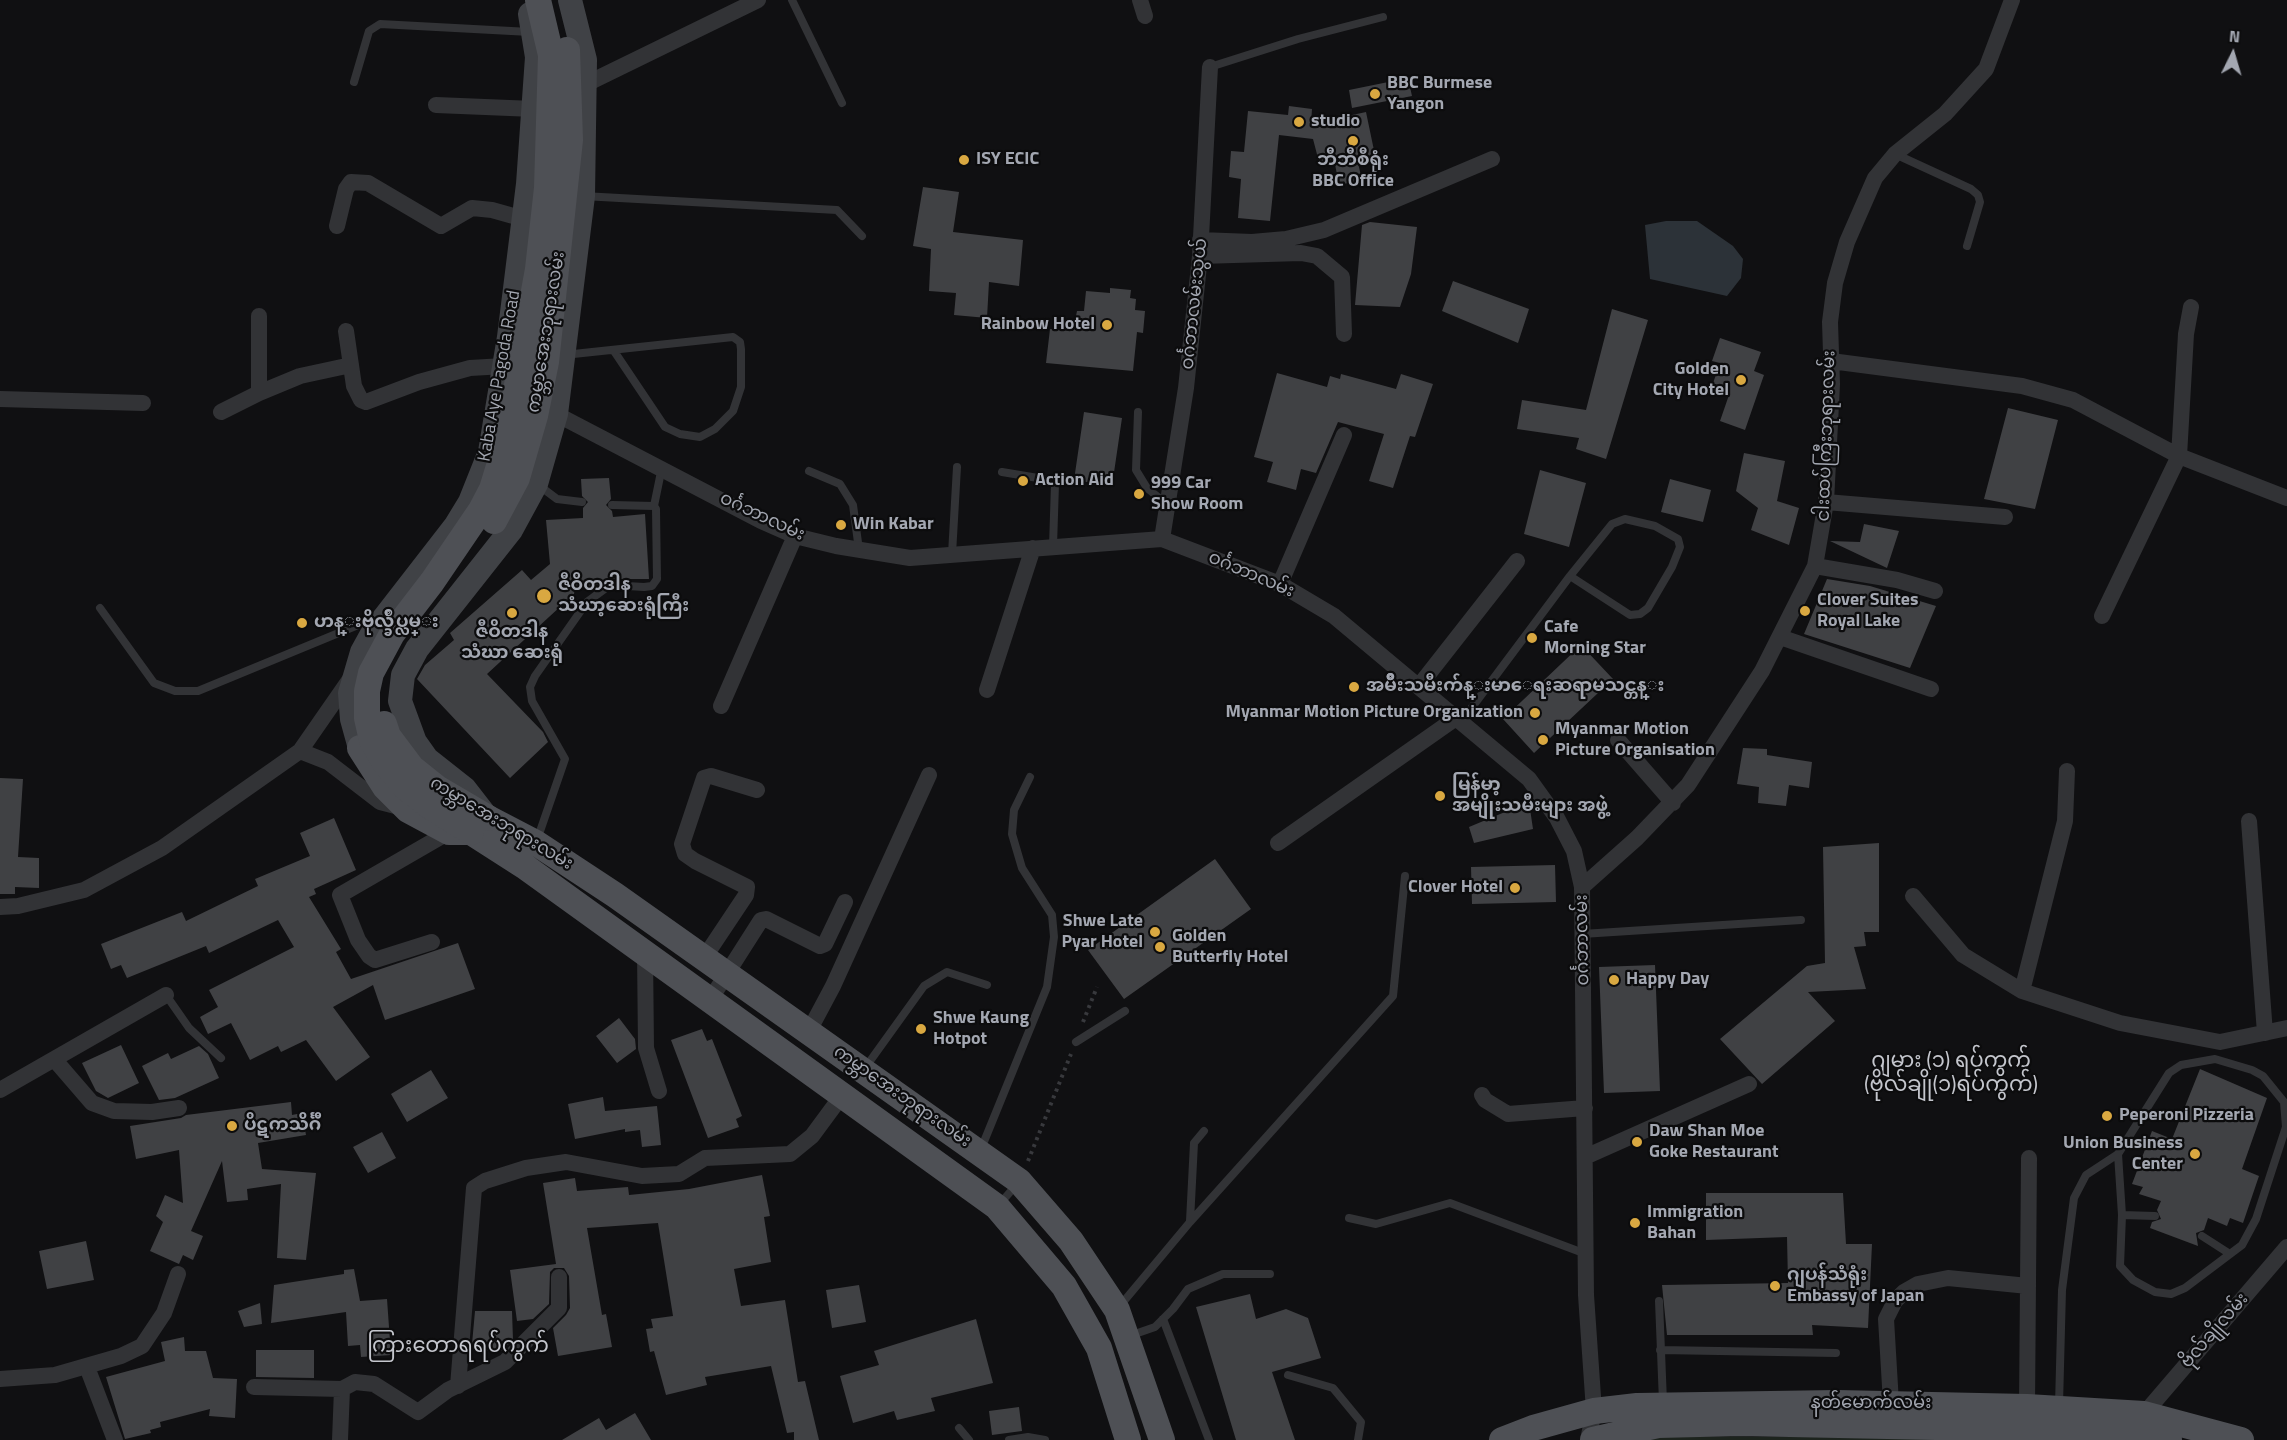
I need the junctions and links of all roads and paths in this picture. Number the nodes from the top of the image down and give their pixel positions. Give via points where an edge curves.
1 (527, 0) edge
2 (538, 0) edge
3 (555, 0) edge
4 (570, 0) edge
5 (758, 0) edge
6 (792, 0) edge
7 (1140, 0) edge
8 (2012, 0) edge
9 (1145, 16) dead end
10 (1383, 17) dead end
11 (559, 32) junction
12 (1210, 66) joint
13 (354, 82) dead end
14 (586, 84) junction
15 (842, 103) dead end
16 (436, 105) dead end
17 (534, 109) junction
18 (1895, 154) junction
19 (1492, 159) dead end
20 (583, 196) junction
21 (525, 219) junction
22 (337, 226) dead end
23 (862, 236) dead end
24 (1967, 246) dead end
25 (1200, 248) junction
26 (2191, 307) dead end
27 (259, 316) dead end
28 (346, 331) dead end
29 (1344, 334) dead end
30 (614, 351) junction
31 (564, 355) junction
32 (1831, 361) junction
33 (351, 365) junction
34 (504, 366) junction
35 (259, 393) junction
36 (0, 399) edge
37 (143, 403) dead end
38 (221, 412) dead end
39 (1138, 412) dead end
40 (556, 414) junction
41 (1344, 435) dead end
42 (2179, 456) junction
43 (662, 467) junction
44 (957, 467) dead end
45 (809, 471) dead end
46 (1002, 472) dead end
47 (536, 484) junction
48 (2287, 498) edge
49 (582, 502) dead end
50 (1826, 502) junction
51 (612, 505) dead end
52 (654, 506) junction
53 (1169, 506) junction
54 (2005, 517) dead end
55 (795, 536) junction
56 (1162, 539) junction
57 (1053, 546) junction
58 (1033, 548) junction
59 (859, 550) junction
60 (952, 554) junction
61 (1517, 561) dead end
62 (1815, 566) junction
63 (1570, 576) junction
64 (1280, 584) junction
65 (1935, 591) dead end
66 (100, 608) dead end
67 (387, 613) junction
68 (2102, 616) dead end
69 (1780, 638) junction
70 (356, 670) junction
71 (1419, 686) junction
72 (1931, 689) dead end
73 (987, 690) dead end
74 (721, 706) dead end
75 (1458, 720) junction
76 (1618, 740) dead end
77 (360, 748) joint
78 (300, 752) junction
79 (2067, 771) dead end
80 (929, 776) dead end
81 (1030, 777) dead end
82 (757, 790) dead end
83 (1673, 803) junction
84 (408, 810) junction
85 (2249, 821) dead end
86 (469, 827) junction
87 (536, 843) junction
88 (1278, 843) dead end
89 (1405, 876) dead end
90 (1582, 887) junction
91 (1913, 896) dead end
92 (845, 902) dead end
93 (0, 907) edge
94 (1801, 920) dead end
95 (1582, 933) junction
96 (432, 942) dead end
97 (645, 952) junction
98 (704, 958) junction
99 (729, 974) junction
100 (987, 985) dead end
101 (1097, 987) dead end
102 (2022, 991) junction
103 (166, 995) joint
104 (710, 1000) junction
105 (1125, 1011) dead end
106 (2287, 1028) edge
107 (809, 1031) junction
108 (2265, 1033) junction
109 (1076, 1042) junction
110 (2220, 1042) junction
111 (221, 1058) dead end
112 (54, 1059) junction
113 (2215, 1059) junction
114 (864, 1070) junction
115 (1749, 1084) dead end
116 (0, 1090) edge
117 (659, 1090) dead end
118 (843, 1094) junction
119 (1482, 1095) dead end
120 (178, 1108) dead end
121 (1585, 1108) junction
122 (1204, 1131) dead end
123 (979, 1152) junction
124 (2118, 1154) junction
125 (1585, 1157) junction
126 (2030, 1158) dead end
127 (1019, 1181) junction
128 (997, 1207) junction
129 (2122, 1215) junction
130 (2155, 1216) dead end
131 (1348, 1218) dead end
132 (1190, 1222) junction
133 (2202, 1236) dead end
134 (2287, 1247) edge
135 (1586, 1254) junction
136 (2230, 1254) junction
137 (178, 1274) dead end
138 (1270, 1274) dead end
139 (559, 1277) dead end
140 (2028, 1286) junction
141 (1659, 1301) dead end
142 (1117, 1310) junction
143 (1163, 1319) junction
144 (1126, 1337) junction
145 (1660, 1350) junction
146 (1836, 1353) dead end
147 (87, 1367) junction
148 (1288, 1375) dead end
149 (0, 1379) edge
150 (458, 1386) junction
151 (254, 1387) dead end
152 (342, 1389) junction
153 (1663, 1405) junction
154 (2027, 1407) junction
155 (1594, 1412) junction
156 (1838, 1415) junction
157 (2058, 1419) junction
158 (1886, 1421) junction
159 (2143, 1423) junction
160 (959, 1428) dead end
161 (115, 1440) edge
162 (340, 1440) edge
163 (969, 1440) edge
164 (1009, 1440) edge
165 (1045, 1440) edge
166 (1128, 1440) edge
167 (1162, 1440) edge
168 (1209, 1440) edge
169 (1358, 1440) edge
170 (1502, 1440) edge
171 (1587, 1440) edge
172 (1593, 1440) edge
173 (2169, 1440) edge
174 (2241, 1440) edge

1 - 11 main road, Kaba Aye Pagoda Road
2 - 86 main road, ကမ္ဘာအေးဘုရားလမ်း, bridge via 551,55 549,154 538,269 507,440 481,510 392,634 371,673 367,691 372,740 385,764 420,799
3 - 86 main road, ကမ္ဘာအေးဘုရားလမ်း, bridge via 569,56 570,140 557,278 535,416 517,478 507,497 467,562 394,660 381,702 381,717 388,736 412,768 436,788
4 - 11 main road, Kaba Aye Pagoda Road
5 - 14 street
6 - 15 lane
7 - 9 street
8 - 18 street, ငါးထပ်ကြီးဘုရားလမ်း via 1986,69 1945,114
10 - 12 lane
11 - 13 lane via 380,24 369,31
11 - 14 main road, Kaba Aye Pagoda Road via 585,60
11 - 17 main road, Kaba Aye Pagoda Road via 537,57
12 - 25 street, ဝင်္ဂဘာလမ်းသွယ်
14 - 20 main road, Kaba Aye Pagoda Road
16 - 17 street
17 - 21 main road, Kaba Aye Pagoda Road
18 - 24 lane via 1978,195 1980,201
18 - 32 street, ငါးထပ်ကြီးဘုရားလမ်း via 1875,178 1847,242 1835,283
19 - 25 street via 1324,230 1286,239
20 - 23 lane via 837,210
20 - 31 main road, Kaba Aye Pagoda Road
21 - 22 street via 472,208 441,226 368,183 351,182
21 - 34 main road, Kaba Aye Pagoda Road
25 - 29 street via 1317,256 1342,277
25 - 53 street, ဝင်္ဂဘာလမ်းသွယ်
26 - 42 street
27 - 35 street
28 - 33 street
30 - 30 lane via 733,337 740,342 741,349 741,387 733,411 700,437 665,427
30 - 31 lane
31 - 40 main road, Kaba Aye Pagoda Road
32 - 42 street via 2022,386 2073,400
32 - 50 street, ငါးထပ်ကြီးဘုရားလမ်း
33 - 34 street via 354,386 366,402 460,371
33 - 35 street via 300,376
34 - 67 main road, Kaba Aye Pagoda Road via 490,452 470,502 443,544
35 - 38 street
36 - 37 street
39 - 53 lane via 1136,470 1147,488
40 - 43 street, ဝင်္ဂဘာလမ်း
40 - 47 main road, Kaba Aye Pagoda Road
41 - 64 street
42 - 48 street
42 - 68 street
43 - 52 lane
43 - 55 street, ဝင်္ဂဘာလမ်း
44 - 60 lane
45 - 59 lane via 840,484 853,505
46 - 57 lane via 1055,484
47 - 49 lane via 556,499
47 - 86 main road, Kaba Aye Pagoda Road via 511,530 417,649 403,675 400,701 415,742 427,759 465,789
50 - 54 street
50 - 62 street, ငါးထပ်ကြီးဘုရားလမ်း
51 - 52 lane
52 - 87 lane via 657,579 652,586 610,585 588,602 530,687 531,701 565,759
53 - 56 street, ဝင်္ဂဘာလမ်းသွယ်
55 - 59 street, ဝင်္ဂဘာလမ်း
55 - 74 street
56 - 57 street, ဝင်္ဂဘာလမ်း
56 - 64 street, ဝင်္ဂဘာလမ်း
57 - 58 street, ဝင်္ဂဘာလမ်း
58 - 60 street, ဝင်္ဂဘာလမ်း
58 - 73 street
59 - 60 street, ဝင်္ဂဘာလမ်း via 910,558
61 - 71 street
62 - 65 street via 1897,580
62 - 69 street, ငါးထပ်ကြီးဘုရားလမ်း
63 - 63 lane via 1630,615 1640,614 1648,609 1672,567 1680,547 1678,539 1655,526 1625,519 1612,525
63 - 75 lane
64 - 71 street, ဝင်္ဂဘာလမ်း via 1334,616
66 - 67 lane via 154,683 175,691 198,691
67 - 70 main road, Kaba Aye Pagoda Road via 362,652
69 - 72 street
69 - 83 street, ငါးထပ်ကြီးဘုရားလမ်း
70 - 77 main road, Kaba Aye Pagoda Road via 351,693 352,719
70 - 78 street
71 - 75 street, ဝင်္ဂဘာလမ်း
75 - 88 street
75 - 90 street, ဝင်္ဂဘာလမ်း via 1529,779 1557,818 1574,851
76 - 83 street
77 - 84 main road, ကမ္ဘာအေးဘုရားလမ်း via 384,787
78 - 84 street via 328,762 380,802
78 - 93 street via 162,848 84,890
79 - 102 street via 2065,821
80 - 107 street
81 - 123 lane via 1014,810 1012,834 1022,868 1052,915 1054,937 1047,987
82 - 98 street via 711,776 704,778 682,844 685,854 695,861 747,887 746,895
83 - 90 street, ငါးထပ်ကြီးဘုရားလမ်း
84 - 86 main road, ကမ္ဘာအေးဘုရားလမ်း
85 - 108 street
86 - 87 main road, ကမ္ဘာအေးဘုရားလမ်း
86 - 96 street via 340,895 358,939 375,960
86 - 97 main road, ကမ္ဘာအေးဘုရားလမ်း
87 - 98 main road, ကမ္ဘာအေးဘုရားလမ်း
89 - 132 lane via 1393,996
90 - 95 street, ဝင်္ဂဘာလမ်း
91 - 102 street via 1963,955
92 - 99 street via 825,944 820,946 761,920
94 - 95 lane
95 - 121 street, ဝင်္ဂဘာလမ်း
97 - 104 main road, ကမ္ဘာအေးဘုရားလမ်း
97 - 117 street via 646,1048
98 - 99 main road, ကမ္ဘာအေးဘုရားလမ်း
99 - 104 street
99 - 107 main road, ကမ္ဘာအေးဘုရားလမ်း
100 - 114 lane via 947,972 924,986
101 - 109 path
102 - 110 street via 2120,1023
103 - 111 lane via 189,1028
103 - 112 street
104 - 118 main road, ကမ္ဘာအေးဘုရားလမ်း
105 - 109 lane
106 - 108 street
107 - 114 main road, ကမ္ဘာအေးဘုရားလမ်း
108 - 110 street
109 - 127 path
110 - 113 lane
112 - 116 street
112 - 120 street via 92,1103 114,1111
113 - 124 lane via 2181,1065 2169,1073
113 - 136 lane via 2264,1076 2284,1102 2286,1127 2256,1219 2242,1245
114 - 123 main road, ကမ္ဘာအေးဘုရားလမ်း
115 - 125 street
118 - 128 main road, ကမ္ဘာအေးဘုရားလမ်း
118 - 150 street via 812,1136 790,1154 705,1158 679,1174 642,1176 567,1162 526,1168 474,1188
119 - 121 street via 1508,1114
121 - 125 street, ဝင်္ဂဘာလမ်း
122 - 132 lane via 1194,1143
123 - 127 main road, ကမ္ဘာအေးဘုရားလမ်း
124 - 129 lane
124 - 157 lane via 2086,1175 2074,1198 2062,1290
125 - 135 street, ဝင်္ဂဘာလမ်း
126 - 140 street
127 - 128 lane
127 - 142 main road, ကမ္ဘာအေးဘုရားလမ်း via 1071,1241
128 - 166 main road, ကမ္ဘာအေးဘုရားလမ်း via 1064,1286 1099,1348
129 - 130 lane
129 - 136 lane via 2120,1266 2133,1280 2155,1292 2171,1294 2185,1288
131 - 135 lane via 1376,1224 1450,1203
132 - 142 lane
133 - 136 lane
134 - 159 street, ဗိုလ်ချိုလမ်း
135 - 155 street, ဝင်္ဂဘာလမ်း
137 - 147 street via 164,1313 142,1346
138 - 143 lane via 1222,1274 1188,1289
139 - 150 street via 557,1311 505,1362
140 - 154 street
140 - 158 street via 1948,1278 1918,1284 1904,1292 1886,1319
141 - 145 lane
142 - 144 main road, ကမ္ဘာအေးဘုရားလမ်း
143 - 144 lane via 1155,1327
143 - 168 lane
144 - 167 main road, ကမ္ဘာအေးဘုရားလမ်း
145 - 146 lane
145 - 153 lane
147 - 149 street via 55,1375
147 - 161 street
148 - 169 lane via 1333,1388 1361,1422
150 - 152 street via 418,1412 374,1384 355,1382
151 - 152 street
152 - 162 street
153 - 155 main road, နတ်မောက်လမ်း
153 - 156 main road, နတ်မောက်လမ်း
154 - 157 main road, နတ်မောက်လမ်း
154 - 158 main road, နတ်မောက်လမ်း
155 - 170 main road, နတ်မောက်လမ်း
155 - 171 street, ဝင်္ဂဘာလမ်း
156 - 158 main road, နတ်မောက်လမ်း
156 - 172 main road, နတ်မောက်လမ်း via 1658,1425
157 - 158 main road, နတ်မောက်လမ်း
157 - 159 main road, နတ်မောက်လမ်း
159 - 173 main road, နတ်မောက်လမ်း
159 - 174 main road, နတ်မောက်လမ်း
160 - 163 lane
164 - 165 lane

